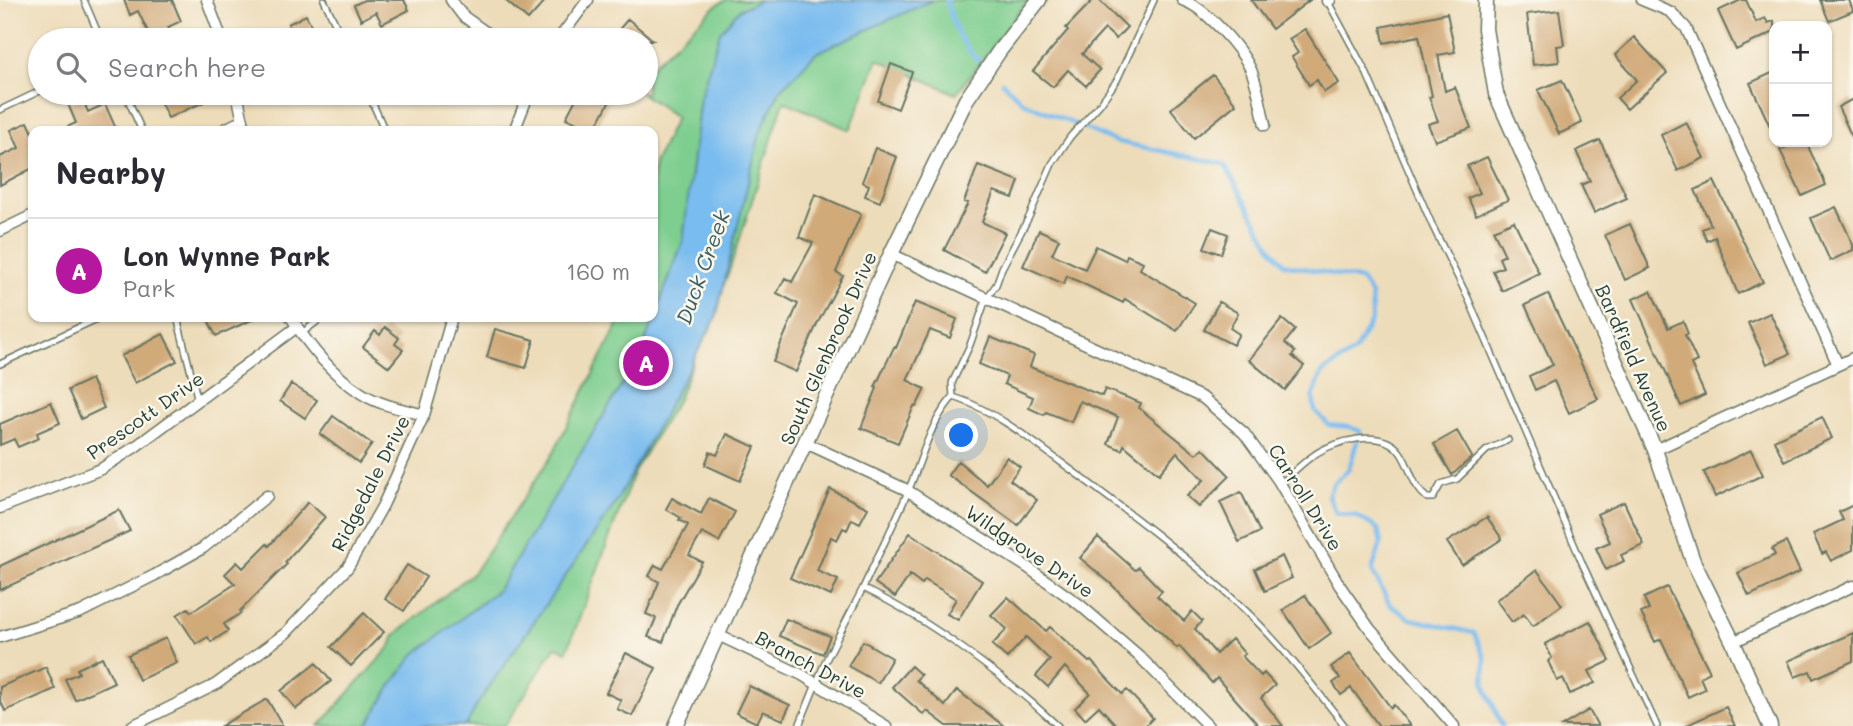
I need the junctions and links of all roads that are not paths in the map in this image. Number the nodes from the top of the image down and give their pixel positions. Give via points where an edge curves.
1 (84, 0) edge
2 (207, 0) edge
3 (324, 0) edge
4 (451, 0) edge
5 (588, 0) edge
6 (1039, 0) edge
7 (1154, 0) edge
8 (1182, 0) edge
9 (1328, 0) edge
10 (1486, 0) edge
11 (1642, 0) edge
12 (96, 28) edge
13 (218, 28) edge
14 (337, 28) edge
15 (480, 28) edge
16 (567, 28) edge
17 (28, 97) edge
18 (130, 105) edge
19 (240, 105) edge
20 (373, 105) edge
21 (524, 105) edge
22 (0, 110) edge
23 (1265, 125) dead end
24 (140, 126) edge
25 (244, 126) edge
26 (383, 126) edge
27 (516, 126) edge
28 (28, 217) edge
29 (0, 231) edge
30 (891, 254) junction
31 (986, 299) junction
32 (90, 322) edge
33 (178, 322) edge
34 (451, 322) edge
35 (297, 326) edge
36 (1853, 358) edge
37 (0, 364) edge
38 (1838, 365) junction
39 (953, 397) junction
40 (198, 401) junction
41 (424, 415) junction
42 (1508, 440) dead end
43 (806, 443) junction
44 (1655, 450) junction
45 (1280, 484) junction
46 (908, 491) junction
47 (267, 496) dead end
48 (0, 508) edge
49 (1853, 586) edge
50 (863, 588) junction
51 (718, 635) junction
52 (0, 637) edge
53 (1733, 642) junction
54 (816, 684) junction
55 (132, 726) edge
56 (676, 726) edge
57 (799, 726) edge
58 (886, 726) edge
59 (1058, 726) edge
60 (1208, 726) edge
61 (1345, 726) edge
62 (1454, 726) edge
63 (1657, 726) edge
64 (1770, 726) edge

1 - 12 lane
2 - 13 street
3 - 14 lane
4 - 15 street
5 - 16 street
6 - 30 street, South Glenbrook Drive via 966,100
7 - 31 lane via 1117,80 1052,164
8 - 23 street via 1216,22 1251,70
9 - 63 lane via 1366,72
10 - 44 street, Bardfield Avenue via 1485,29 1496,94
11 - 38 street via 1671,12 1686,28
17 - 22 lane
18 - 24 lane
19 - 25 street
20 - 26 lane
21 - 27 street
28 - 29 street
30 - 31 street, Carroll Drive
30 - 43 street, South Glenbrook Drive
31 - 39 lane via 952,383
31 - 45 street, Carroll Drive via 1203,398 1244,433
32 - 37 lane
33 - 40 lane
34 - 41 street, Ridgedale Drive
35 - 40 street, Prescott Drive
35 - 41 street via 318,357 362,394
36 - 38 street
38 - 44 street
39 - 46 lane via 928,434
39 - 61 lane via 1038,445 1180,552 1245,610
40 - 48 street, Prescott Drive via 100,469
41 - 55 street, Ridgedale Drive via 383,505 348,567 286,633 215,685
42 - 45 lane via 1487,450 1457,479 1441,484 1433,498 1427,498 1413,483 1395,445 1367,438 1333,444 1311,456
43 - 46 street, Wildgrove Drive
43 - 51 street, South Glenbrook Drive
44 - 53 street, Bardfield Avenue via 1693,561
45 - 62 street, Carroll Drive via 1370,629
46 - 50 lane
46 - 60 street, Wildgrove Drive via 1080,605
47 - 52 street via 203,548 155,575 81,612
49 - 53 street
50 - 54 lane
50 - 59 lane via 932,627
51 - 54 street, Branch Drive
51 - 56 street, South Glenbrook Drive
53 - 64 street, Bardfield Avenue
54 - 57 lane
54 - 58 street, Branch Drive

